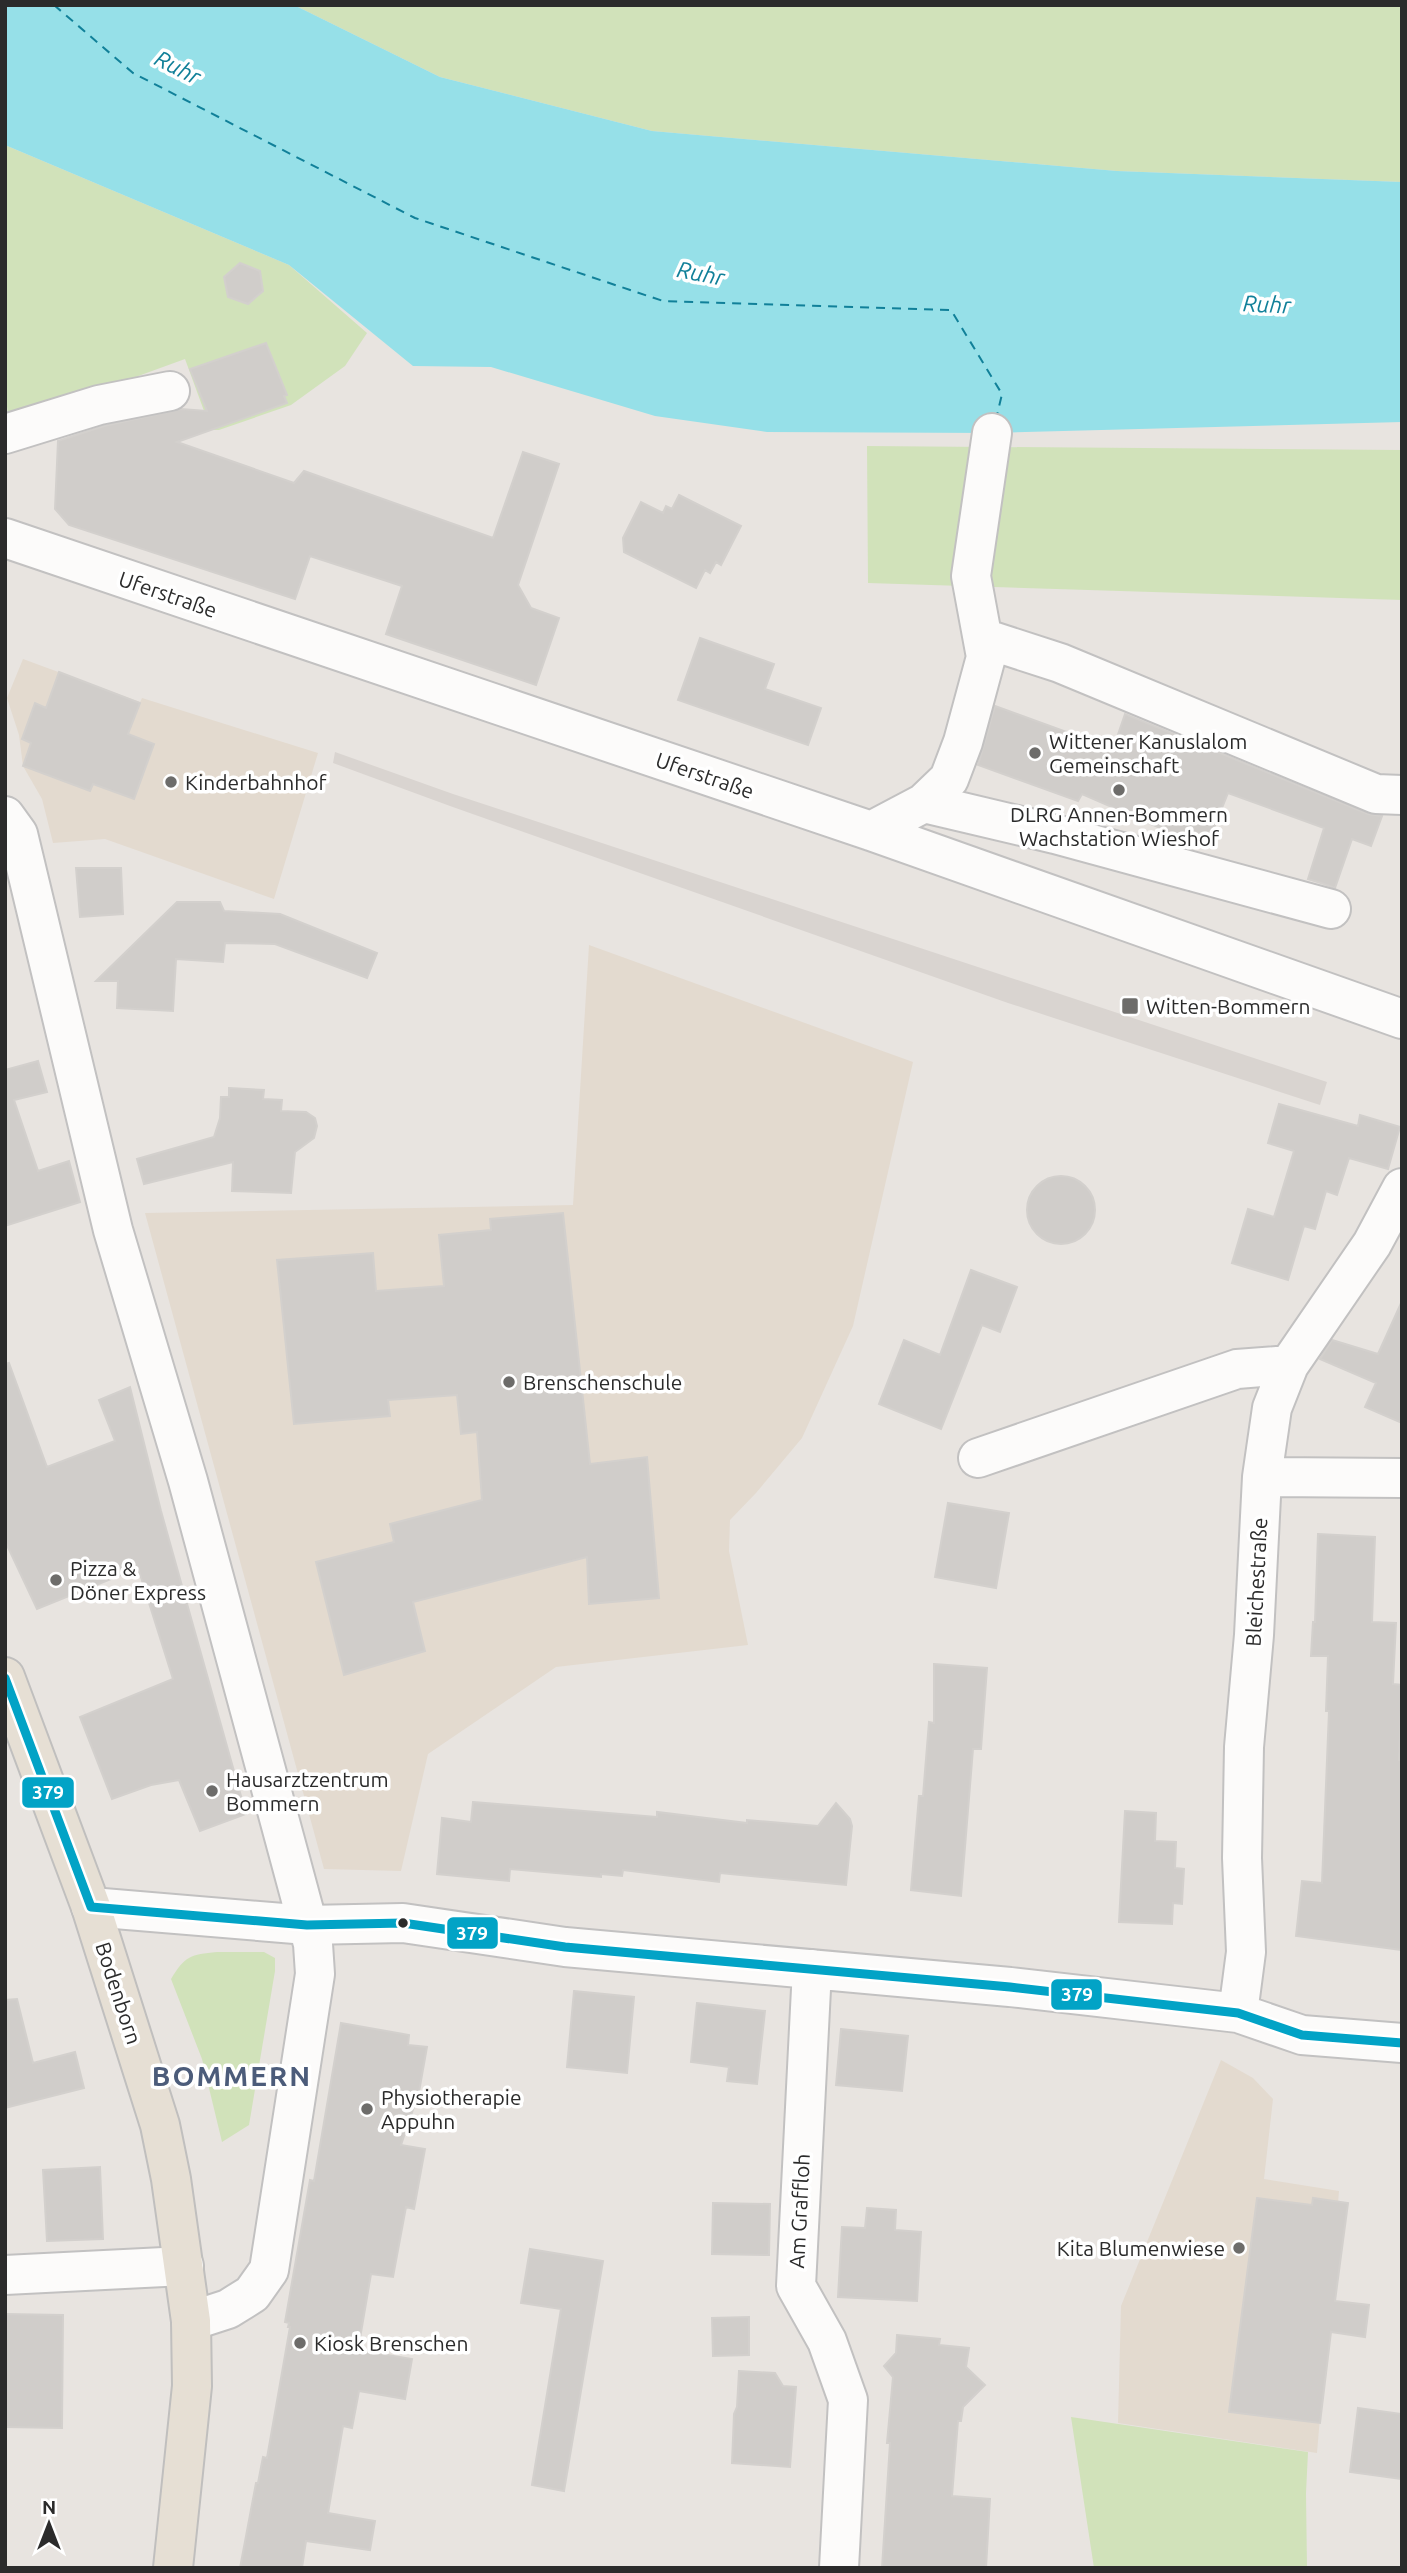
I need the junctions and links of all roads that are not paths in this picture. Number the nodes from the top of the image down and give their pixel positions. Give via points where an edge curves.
1 (170, 391) dead end
2 (992, 433) dead end
3 (5, 434) edge
4 (5, 538) edge
5 (983, 638) junction
6 (1402, 795) edge
7 (924, 803) junction
8 (5, 816) edge
9 (871, 831) junction
10 (1331, 909) dead end
11 (1402, 1020) edge
12 (1402, 1188) edge
13 (1290, 1365) junction
14 (978, 1458) dead end
15 (1262, 1476) junction
16 (1402, 1478) edge
17 (5, 1677) edge
18 (91, 1907) junction
19 (307, 1925) junction
20 (812, 1969) junction
21 (1238, 2013) junction
22 (1402, 2043) edge
23 (184, 2266) junction
24 (5, 2275) edge
25 (191, 2321) junction
26 (173, 2568) edge
27 (839, 2568) edge

1 - 3 street via 99,405
2 - 5 street via 971,576
4 - 9 street, Uferstraße
5 - 6 street via 1060,663 1376,794
5 - 7 street via 986,657 963,742 949,779
7 - 9 street
7 - 10 street
8 - 19 street via 18,834 113,1230 188,1481
9 - 11 street, Uferstraße
12 - 13 street, Bleichestraße via 1372,1244
13 - 14 street via 1237,1369
13 - 15 street, Bleichestraße via 1272,1408
15 - 16 street
15 - 21 street, Bleichestraße via 1244,1747 1245,1952
17 - 18 main road, Bodenborn
18 - 19 street
18 - 23 main road, Bodenborn via 160,2125
19 - 20 street via 403,1923 565,1947
19 - 25 street via 315,1974 270,2270 252,2294 228,2309
20 - 21 street
20 - 27 street, Am Graffloh via 796,2286 827,2341 848,2400
21 - 22 street via 1302,2035
23 - 24 street
23 - 25 main road, Bodenborn
25 - 26 main road, Bodenborn via 192,2386

